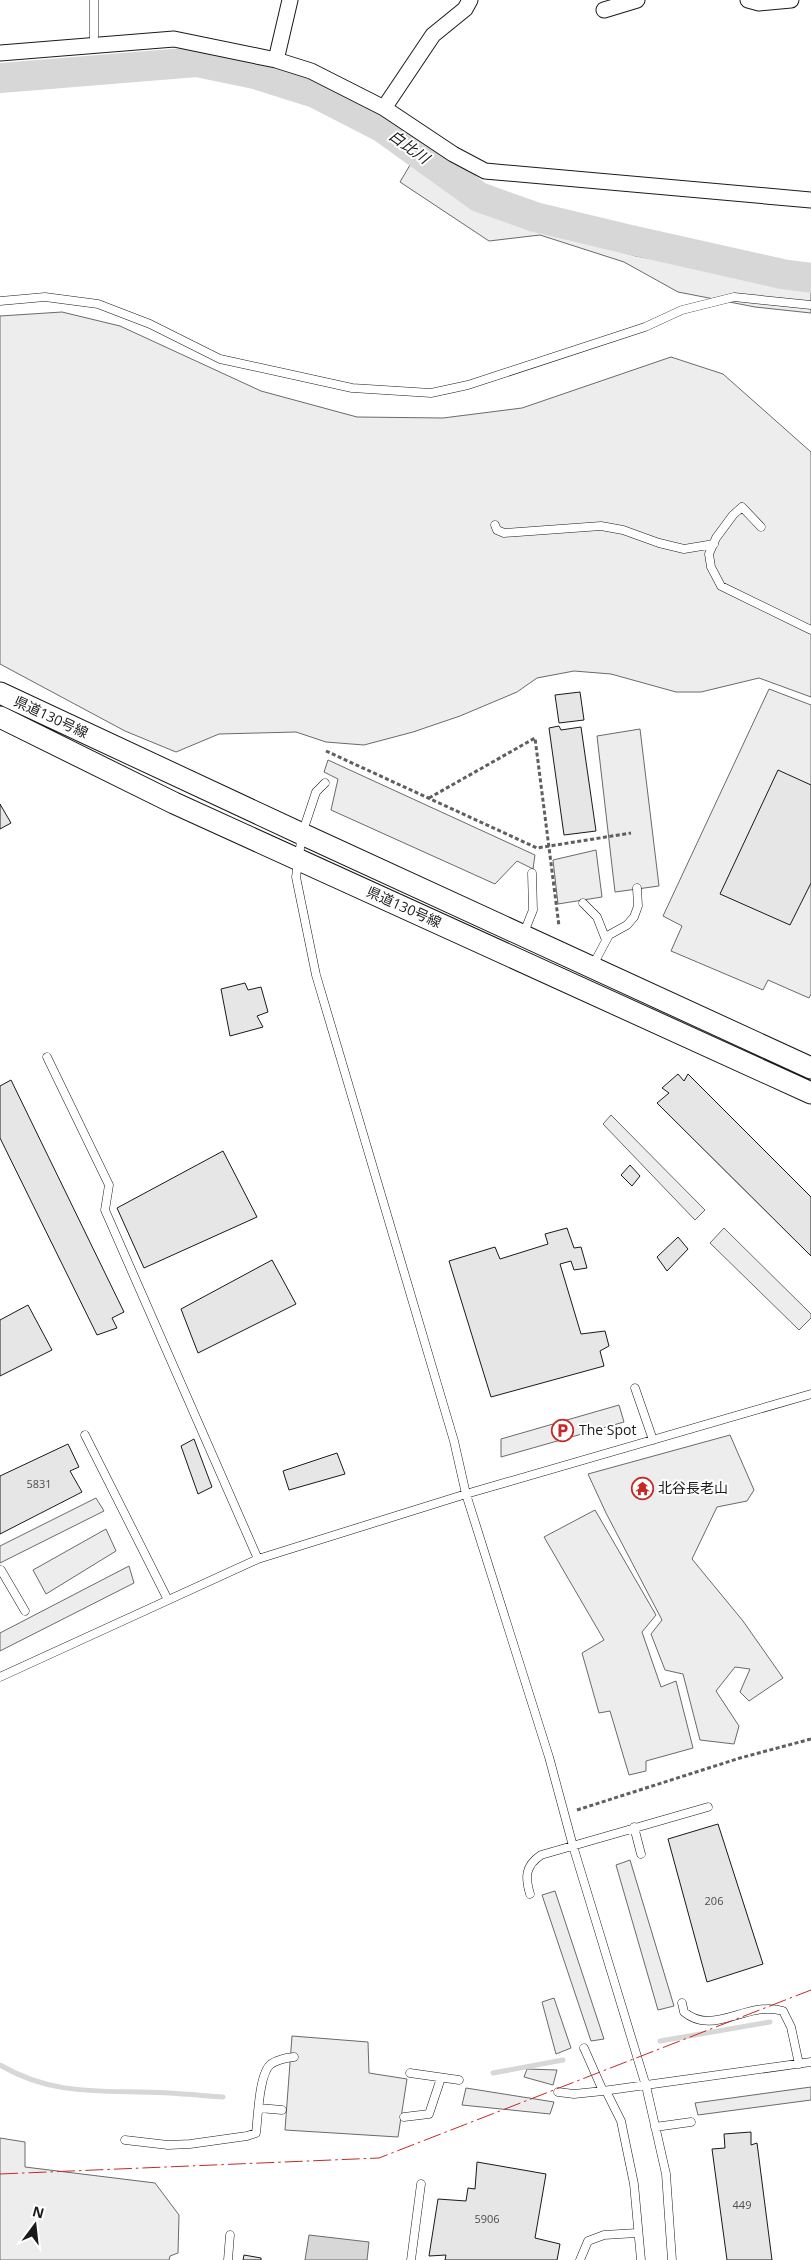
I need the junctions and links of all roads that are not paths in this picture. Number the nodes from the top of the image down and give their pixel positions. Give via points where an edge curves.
1 (94, 0) edge
2 (290, 0) edge
3 (470, 0) edge
4 (637, 0) edge
5 (748, 0) edge
6 (790, 0) edge
7 (604, 10) dead end
8 (94, 45) junction
9 (0, 53) edge
10 (276, 60) junction
11 (384, 108) junction
12 (811, 200) edge
13 (0, 301) edge
14 (811, 305) edge
15 (495, 525) dead end
16 (761, 527) dead end
17 (714, 544) junction
18 (811, 630) edge
19 (0, 682) edge
20 (0, 693) edge
21 (0, 717) edge
22 (0, 728) edge
23 (88, 734) junction
24 (68, 750) junction
25 (325, 783) dead end
26 (302, 834) junction
27 (297, 860) junction
28 (532, 872) dead end
29 (638, 888) dead end
30 (583, 903) dead end
31 (523, 935) junction
32 (606, 940) junction
33 (592, 967) junction
34 (47, 1057) dead end
35 (811, 1068) edge
36 (811, 1093) edge
37 (635, 1388) dead end
38 (811, 1394) edge
39 (85, 1435) dead end
40 (653, 1440) junction
41 (466, 1494) junction
42 (258, 1559) junction
43 (0, 1570) edge
44 (168, 1600) junction
45 (25, 1611) dead end
46 (0, 1677) edge
47 (708, 1807) dead end
48 (634, 1827) junction
49 (573, 1846) junction
50 (641, 1854) dead end
51 (530, 1894) dead end
52 (682, 2002) dead end
53 (584, 2048) dead end
54 (294, 2057) dead end
55 (811, 2062) edge
56 (799, 2064) junction
57 (410, 2074) dead end
58 (441, 2078) junction
59 (459, 2080) dead end
60 (646, 2086) junction
61 (604, 2091) junction
62 (558, 2092) dead end
63 (259, 2108) junction
64 (282, 2110) dead end
65 (404, 2117) dead end
66 (691, 2122) dead end
67 (655, 2126) junction
68 (124, 2140) dead end
69 (421, 2184) dead end
70 (637, 2233) junction
71 (230, 2236) dead end
72 (228, 2260) edge
73 (411, 2260) edge
74 (580, 2260) edge
75 (641, 2260) edge
76 (672, 2260) edge

1 - 8 lane
2 - 10 street
3 - 11 street via 465,9 432,35
4 - 7 street
5 - 6 street via 759,3
8 - 9 street
8 - 10 street via 174,39
10 - 11 street via 311,71
11 - 12 street via 453,154 485,171
13 - 14 lane via 45,297 98,304 150,324 220,358 352,388 431,393 468,385 645,327 682,310 734,297
15 - 17 lane via 504,533 601,526 684,549
16 - 17 lane via 742,507
17 - 18 lane via 709,554 711,567 721,586
19 - 23 main road via 47,706
20 - 23 main road, 県道130号線
21 - 24 main road, 県道130号線
22 - 24 main road
23 - 26 main road, 県道130号線
24 - 27 main road, 県道130号線
25 - 26 lane via 316,792
26 - 27 lane
26 - 31 main road, 県道130号線
27 - 36 main road, 県道130号線
27 - 41 lane via 296,877 316,975 454,1441
28 - 31 lane via 533,910
29 - 32 lane via 638,906 634,916 628,925
30 - 32 lane via 597,917
31 - 33 main road, 県道130号線
32 - 33 lane
33 - 35 main road, 県道130号線
34 - 42 lane via 109,1185 105,1210
37 - 40 lane
38 - 40 lane
39 - 44 lane
40 - 41 lane
41 - 42 lane
41 - 49 lane via 549,1757
42 - 44 lane
43 - 45 lane
44 - 46 lane
47 - 48 lane
48 - 49 lane
48 - 50 lane
49 - 51 lane via 541,1855 532,1862 527,1872
49 - 60 lane
52 - 56 lane via 684,2012 693,2020 707,2022 752,2010 773,2008 784,2011
53 - 61 lane
54 - 63 lane via 270,2064 264,2074
55 - 56 lane
56 - 60 lane
57 - 58 lane
58 - 59 lane
58 - 65 lane via 429,2114
60 - 61 lane
60 - 67 lane
61 - 62 lane
61 - 70 lane via 623,2130 634,2184
63 - 64 lane
63 - 68 lane via 256,2133 247,2136 168,2145
66 - 67 lane
67 - 76 lane via 666,2174
69 - 73 lane
70 - 74 lane via 604,2235 588,2241
70 - 75 lane
71 - 72 lane

